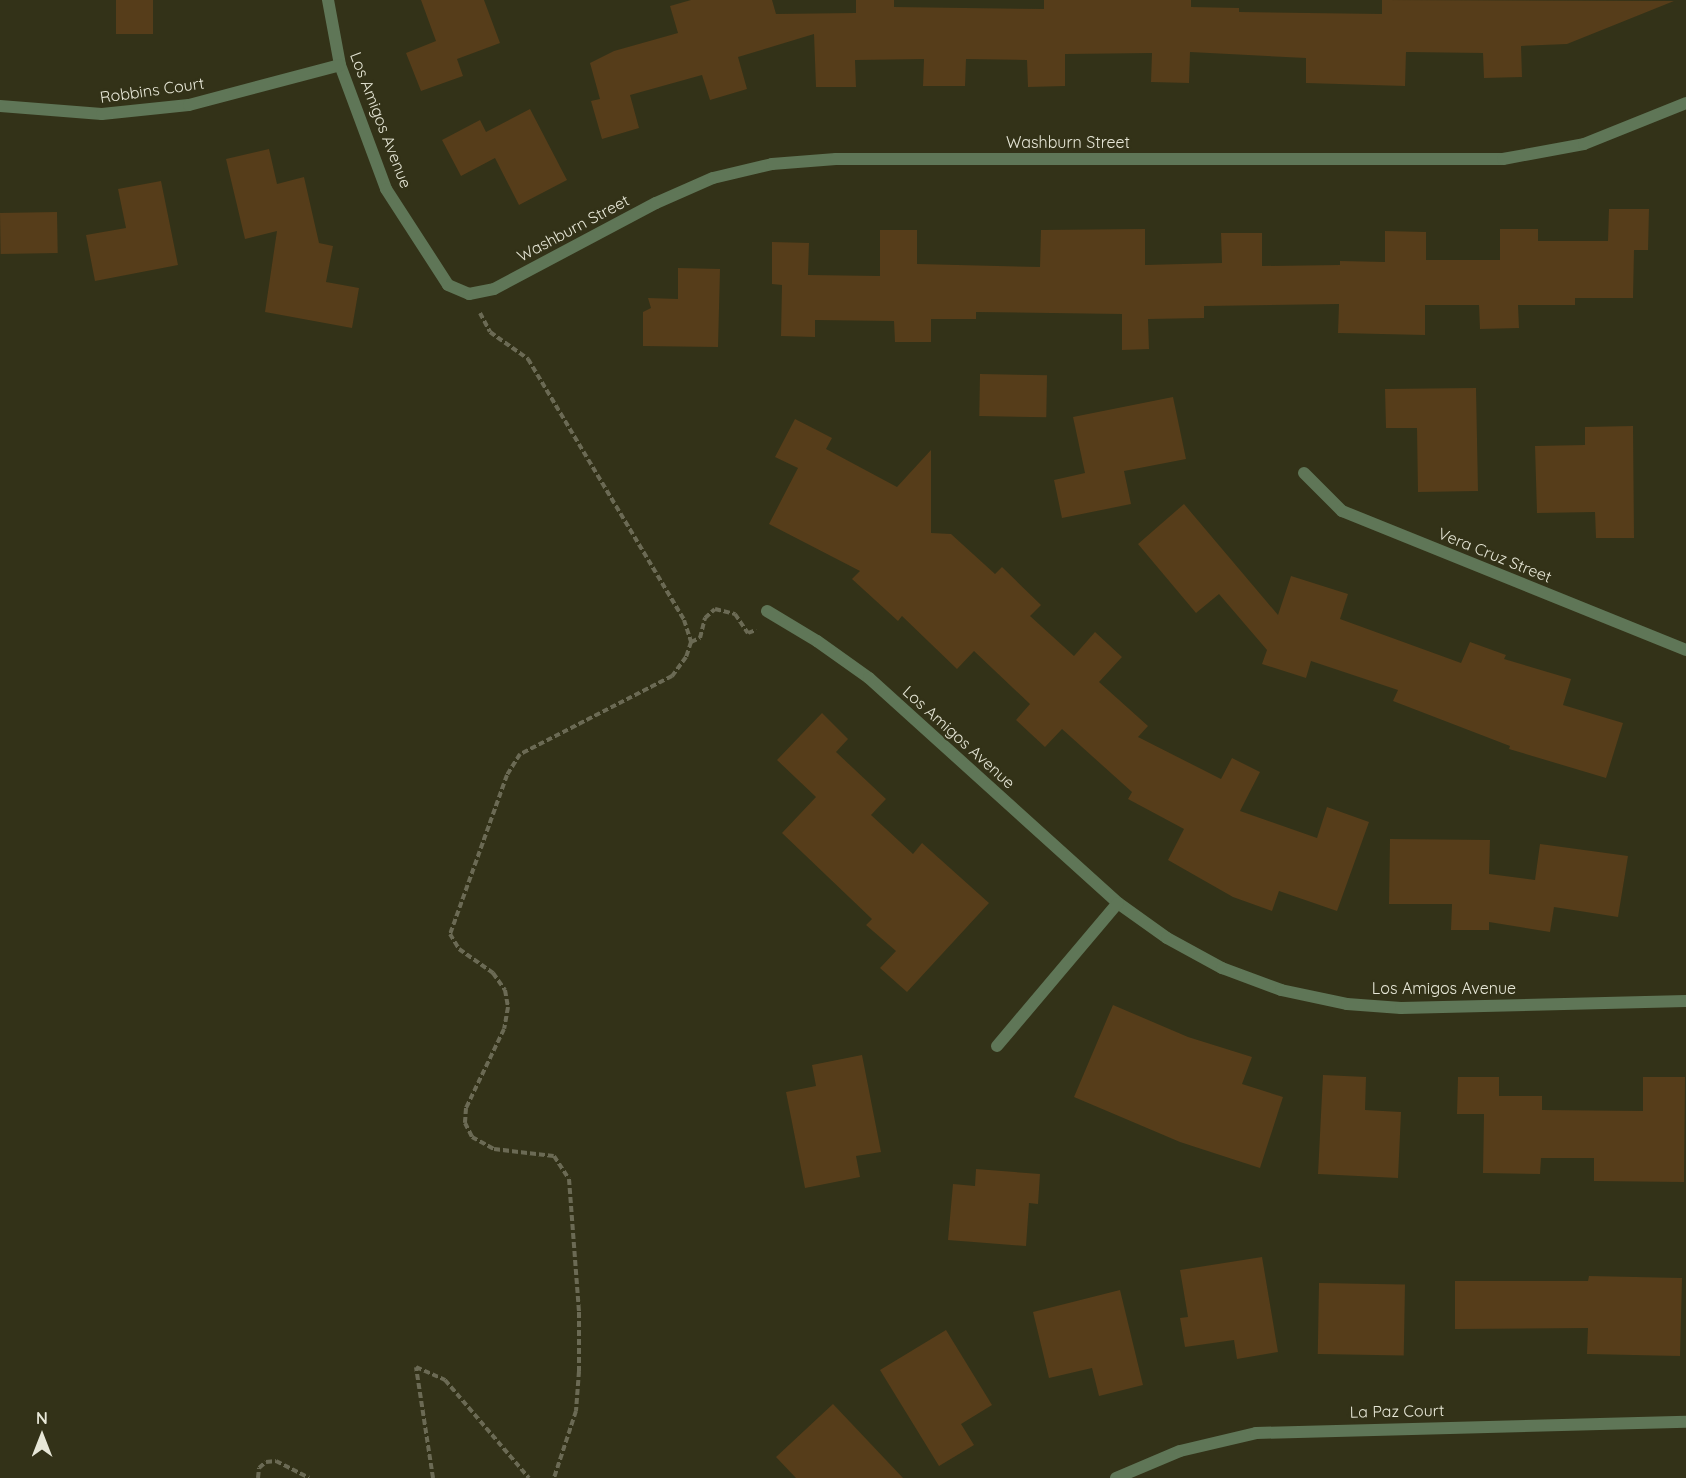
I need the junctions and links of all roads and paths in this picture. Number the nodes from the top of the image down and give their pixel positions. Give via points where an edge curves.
1 (328, 0) edge
2 (340, 65) junction
3 (1686, 103) edge
4 (0, 106) edge
5 (469, 294) junction
6 (1304, 473) dead end
7 (766, 611) joint
8 (691, 642) junction
9 (1686, 650) edge
10 (1118, 903) junction
11 (1686, 1001) edge
12 (997, 1047) dead end
13 (1686, 1422) edge
14 (258, 1478) edge
15 (309, 1478) edge
16 (433, 1478) edge
17 (529, 1478) edge
18 (554, 1478) edge
19 (1116, 1478) edge

1 - 2 street, Los Amigos Avenue
2 - 4 street, Robbins Court via 189,105 102,114
2 - 5 street, Los Amigos Avenue via 387,189 448,285
3 - 5 street, Washburn Street via 1584,144 1503,159 836,159 772,164 713,178 656,203 494,289
5 - 8 path via 490,332 528,359 684,620
6 - 9 street, Vera Cruz Street via 1342,511
7 - 8 path via 755,632 748,633 735,614 715,609 705,618 700,638
7 - 10 street, Los Amigos Avenue via 818,641 869,678
8 - 18 path via 672,676 520,754 507,775 450,934 459,949 493,973 505,990 508,1006 504,1029 466,1108 469,1130 482,1146 554,1156 569,1179 579,1312 579,1371 576,1411
10 - 11 street, Los Amigos Avenue via 1167,938 1222,968 1281,990 1347,1004 1401,1008
10 - 12 street
13 - 19 street, La Paz Court via 1256,1433 1180,1451
14 - 15 path via 259,1468 276,1461
16 - 17 path via 416,1367 445,1380

